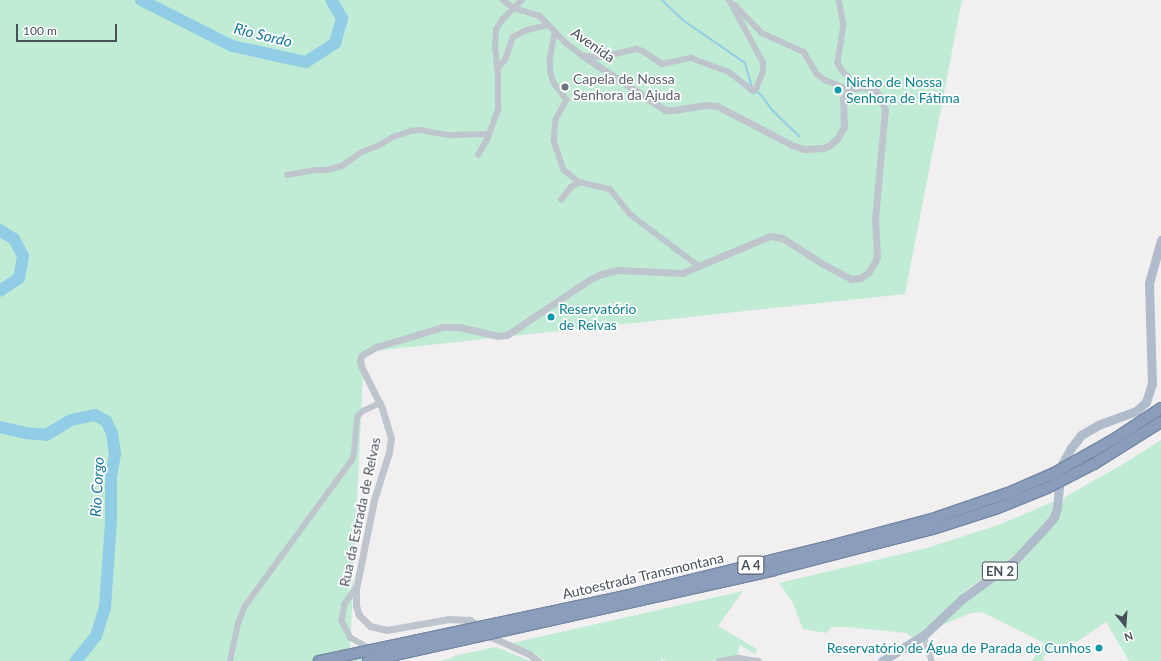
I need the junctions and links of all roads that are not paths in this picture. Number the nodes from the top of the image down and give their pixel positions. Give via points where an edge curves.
1 (503, 0) edge
2 (729, 0) edge
3 (839, 0) edge
4 (520, 1) edge
5 (514, 8) junction
6 (548, 25) junction
7 (555, 33) junction
8 (583, 56) junction
9 (498, 68) junction
10 (858, 87) junction
11 (850, 89) junction
12 (489, 134) junction
13 (478, 155) dead end
14 (287, 175) dead end
15 (581, 182) junction
16 (561, 200) dead end
17 (1161, 240) edge
18 (699, 266) junction
19 (380, 403) junction
20 (1161, 408) edge
21 (1161, 422) edge
22 (356, 589) junction
23 (924, 635) junction
24 (366, 646) dead end
25 (230, 661) edge
26 (319, 661) edge
27 (368, 661) edge
28 (538, 661) edge
29 (719, 661) edge
30 (759, 661) edge
31 (882, 661) edge
32 (932, 661) edge

1 - 5 street, Avenida
2 - 8 street via 763,64 763,72 754,91 728,71 691,58 662,64 637,49 602,57
2 - 11 street via 760,31 804,52 817,74
3 - 10 street via 844,25 838,63
4 - 5 street
5 - 6 street, Avenida via 540,16
5 - 9 street via 495,31
6 - 7 street, Avenida
6 - 9 street via 532,28 513,37 505,60
7 - 8 street, Avenida
7 - 15 street via 550,60 551,73 566,100 556,120 554,141 566,171
8 - 11 street, Avenida via 665,110 701,106 721,107 792,145 812,150 830,145 842,132 843,99
9 - 12 street via 498,109
10 - 11 street, Rua da Estrada de Relvas
10 - 18 street, Rua da Estrada de Relvas via 876,91 885,110 875,219 876,258 870,271 860,278 848,278 774,235
12 - 13 street
12 - 14 street via 449,135 412,131 362,152 340,167
15 - 16 street via 571,187
15 - 18 street via 611,189 631,214
17 - 23 main road, EN 2 via 1149,283 1152,376 1146,402 1136,411 1086,431 1071,448 1061,466 1057,508 1050,522 1015,560 962,598
18 - 19 street, Rua da Estrada de Relvas via 679,274 619,270 601,274 507,335 497,336 459,327 443,327 372,348 362,355 360,363
19 - 22 street, Rua da Estrada de Relvas via 391,441 374,500
19 - 25 street via 363,411 357,418 352,460 245,606 238,624
20 - 26 highway, Autoestrada Transmontana / A 4, bridge via 1116,438 1054,473 1008,493 932,519 625,596
21 - 27 highway, Autoestrada Transmontana / A 4, bridge via 1094,464 1047,488 995,509 933,529 774,570
22 - 24 street via 345,604 342,621 351,638
22 - 28 street, Rua da Estrada de Relvas via 356,606 360,615 365,623 375,629 392,630 465,618 474,622 491,637 529,654
23 - 31 main road, EN 2
23 - 32 street
29 - 30 street via 738,658

